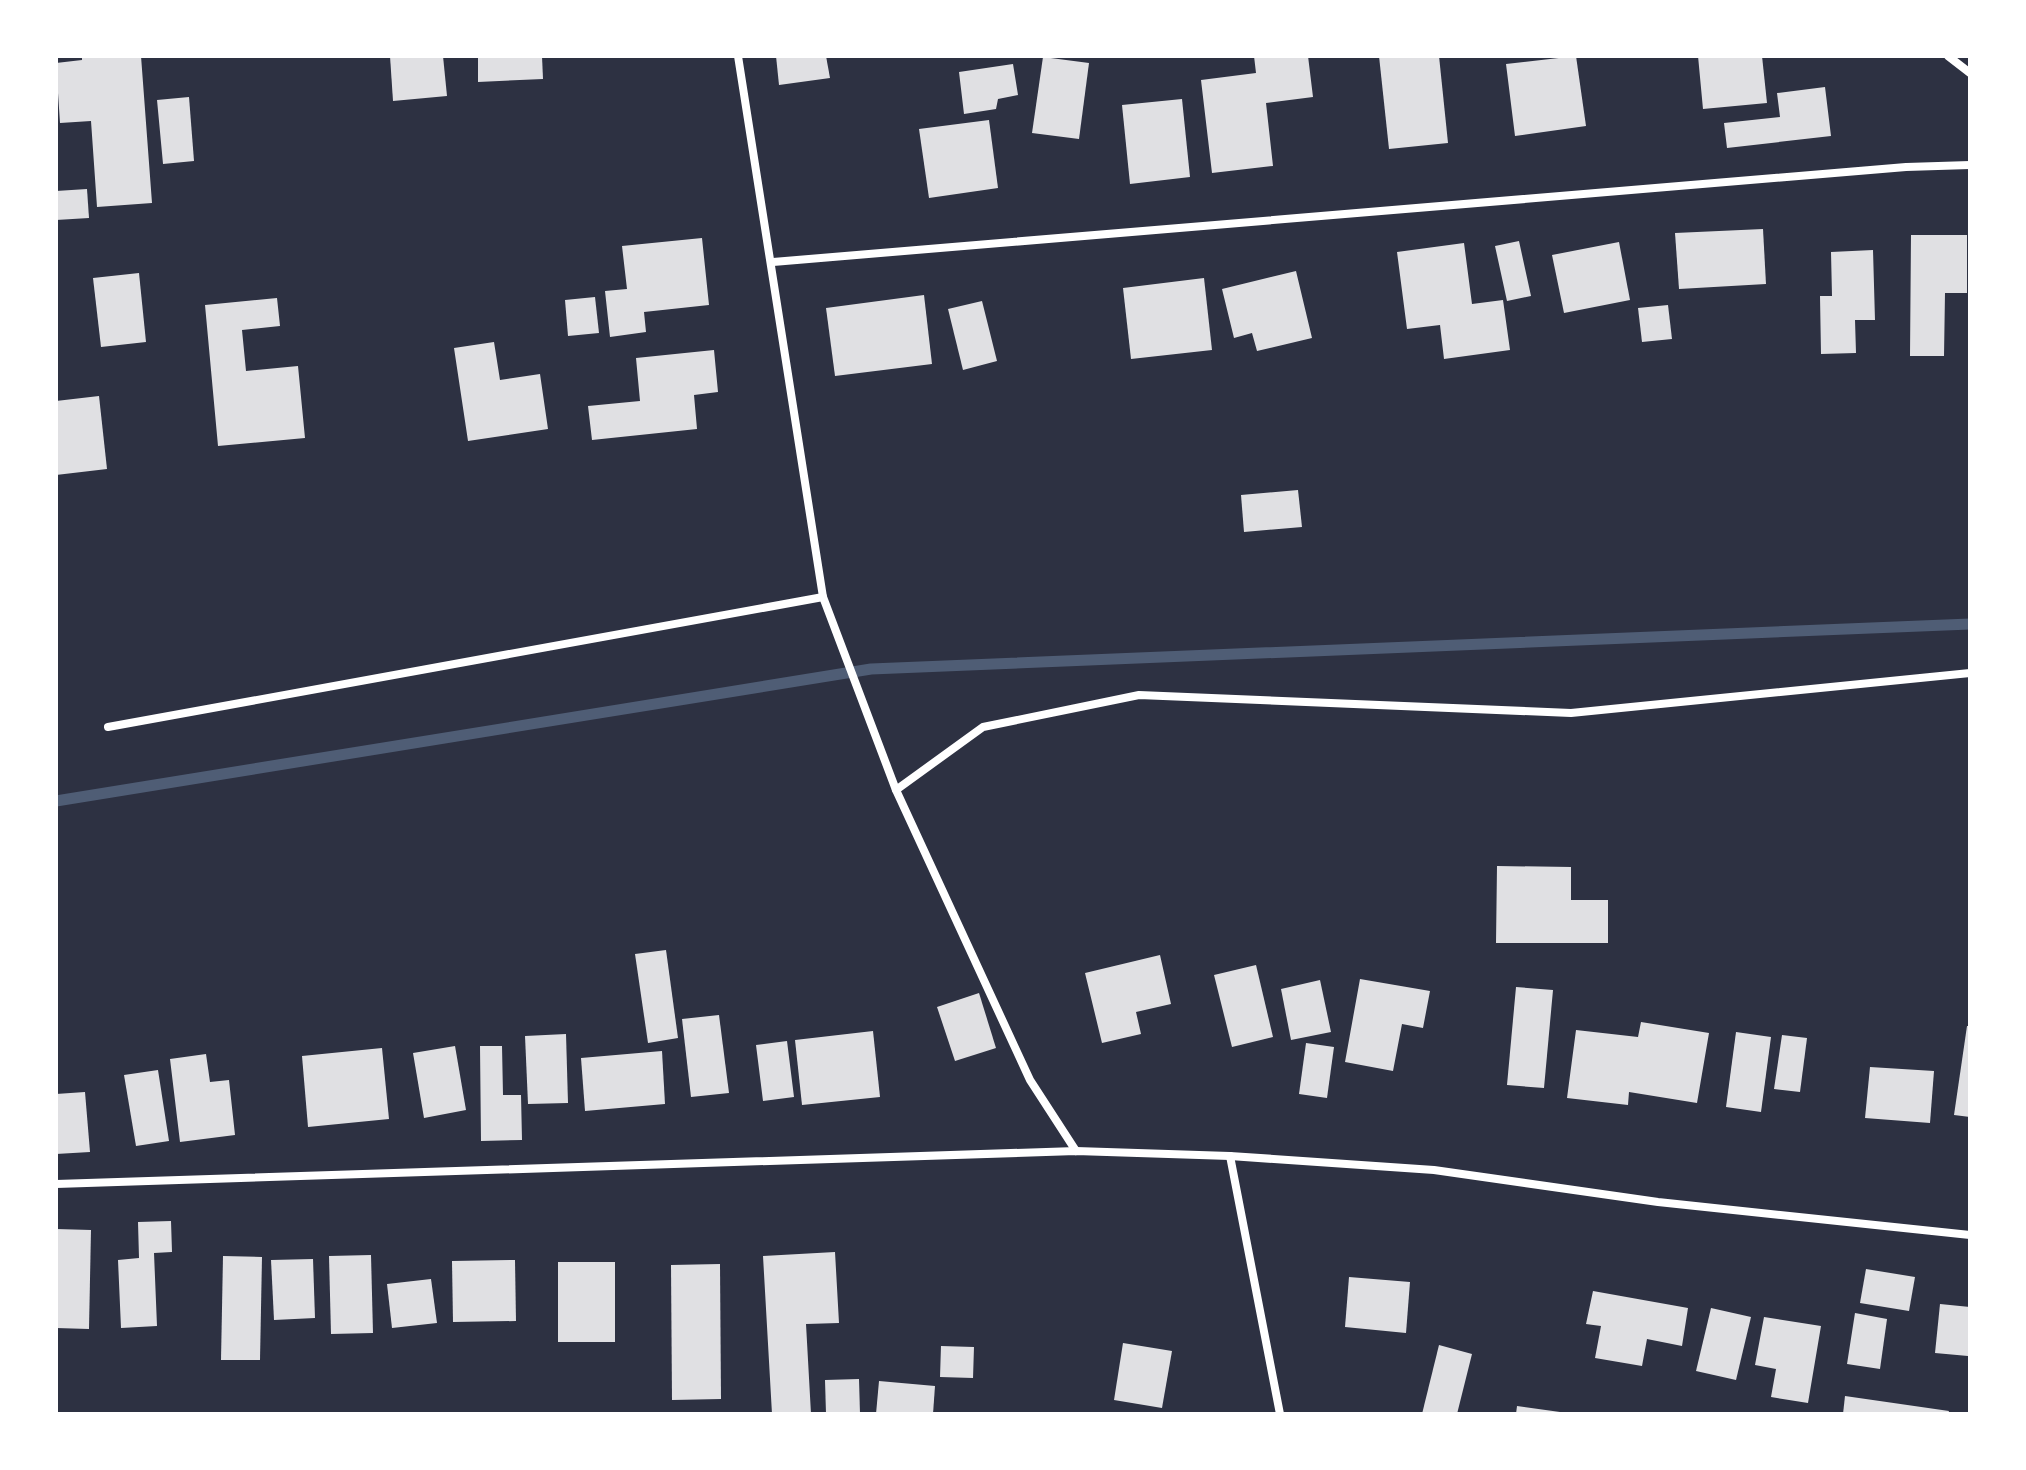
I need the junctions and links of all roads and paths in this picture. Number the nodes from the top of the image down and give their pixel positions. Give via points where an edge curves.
1 (738, 56) edge
2 (1948, 56) edge
3 (1970, 73) edge
4 (1970, 165) edge
5 (773, 262) junction
6 (823, 597) junction
7 (1970, 673) edge
8 (108, 727) dead end
9 (896, 790) junction
10 (1076, 1151) junction
11 (1230, 1156) junction
12 (56, 1184) edge
13 (1970, 1235) edge
14 (1280, 1414) edge

1 - 5 street
2 - 3 street
4 - 5 street
5 - 6 street
6 - 8 street
6 - 9 street
7 - 9 street via 1571,713 1139,695 983,727
9 - 10 street via 1030,1080
10 - 11 street
10 - 12 street
11 - 13 street via 1434,1170 1658,1202
11 - 14 street

